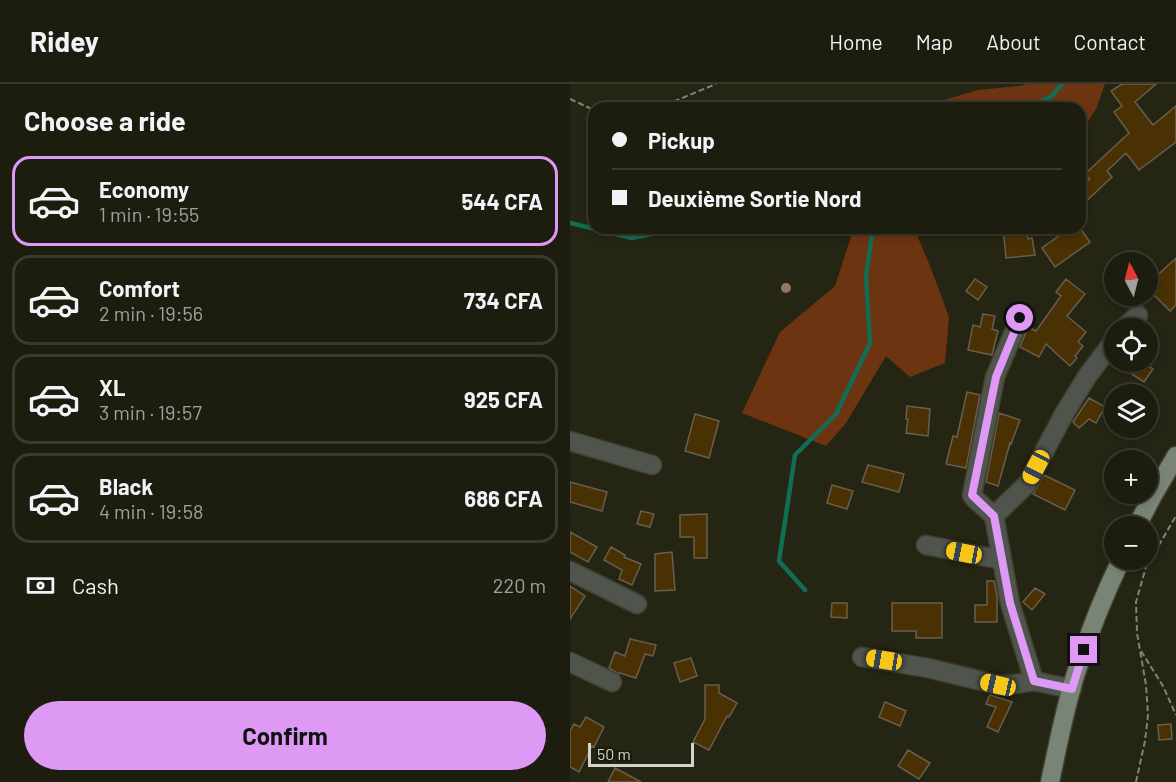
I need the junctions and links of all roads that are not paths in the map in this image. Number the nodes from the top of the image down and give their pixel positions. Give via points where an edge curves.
1 (1138, 315) dead end
2 (1020, 318) dead end
3 (1135, 318) edge
4 (1104, 354) edge
5 (570, 441) edge
6 (1176, 456) edge
7 (652, 465) dead end
8 (994, 516) junction
9 (1142, 516) edge
10 (926, 545) dead end
11 (1002, 560) junction
12 (1117, 570) edge
13 (570, 571) edge
14 (637, 604) dead end
15 (862, 657) dead end
16 (570, 662) edge
17 (1034, 681) junction
18 (612, 682) dead end
19 (1072, 689) junction
20 (1050, 782) edge

1 - 3 street
2 - 8 street via 996,377 972,491 974,498
4 - 8 street via 1064,414 1027,484
5 - 7 street
6 - 9 main road
8 - 11 street
10 - 11 street
11 - 17 street via 1010,603
12 - 19 main road
13 - 14 street
15 - 17 street via 998,685
16 - 18 street
17 - 19 street
19 - 20 main road

